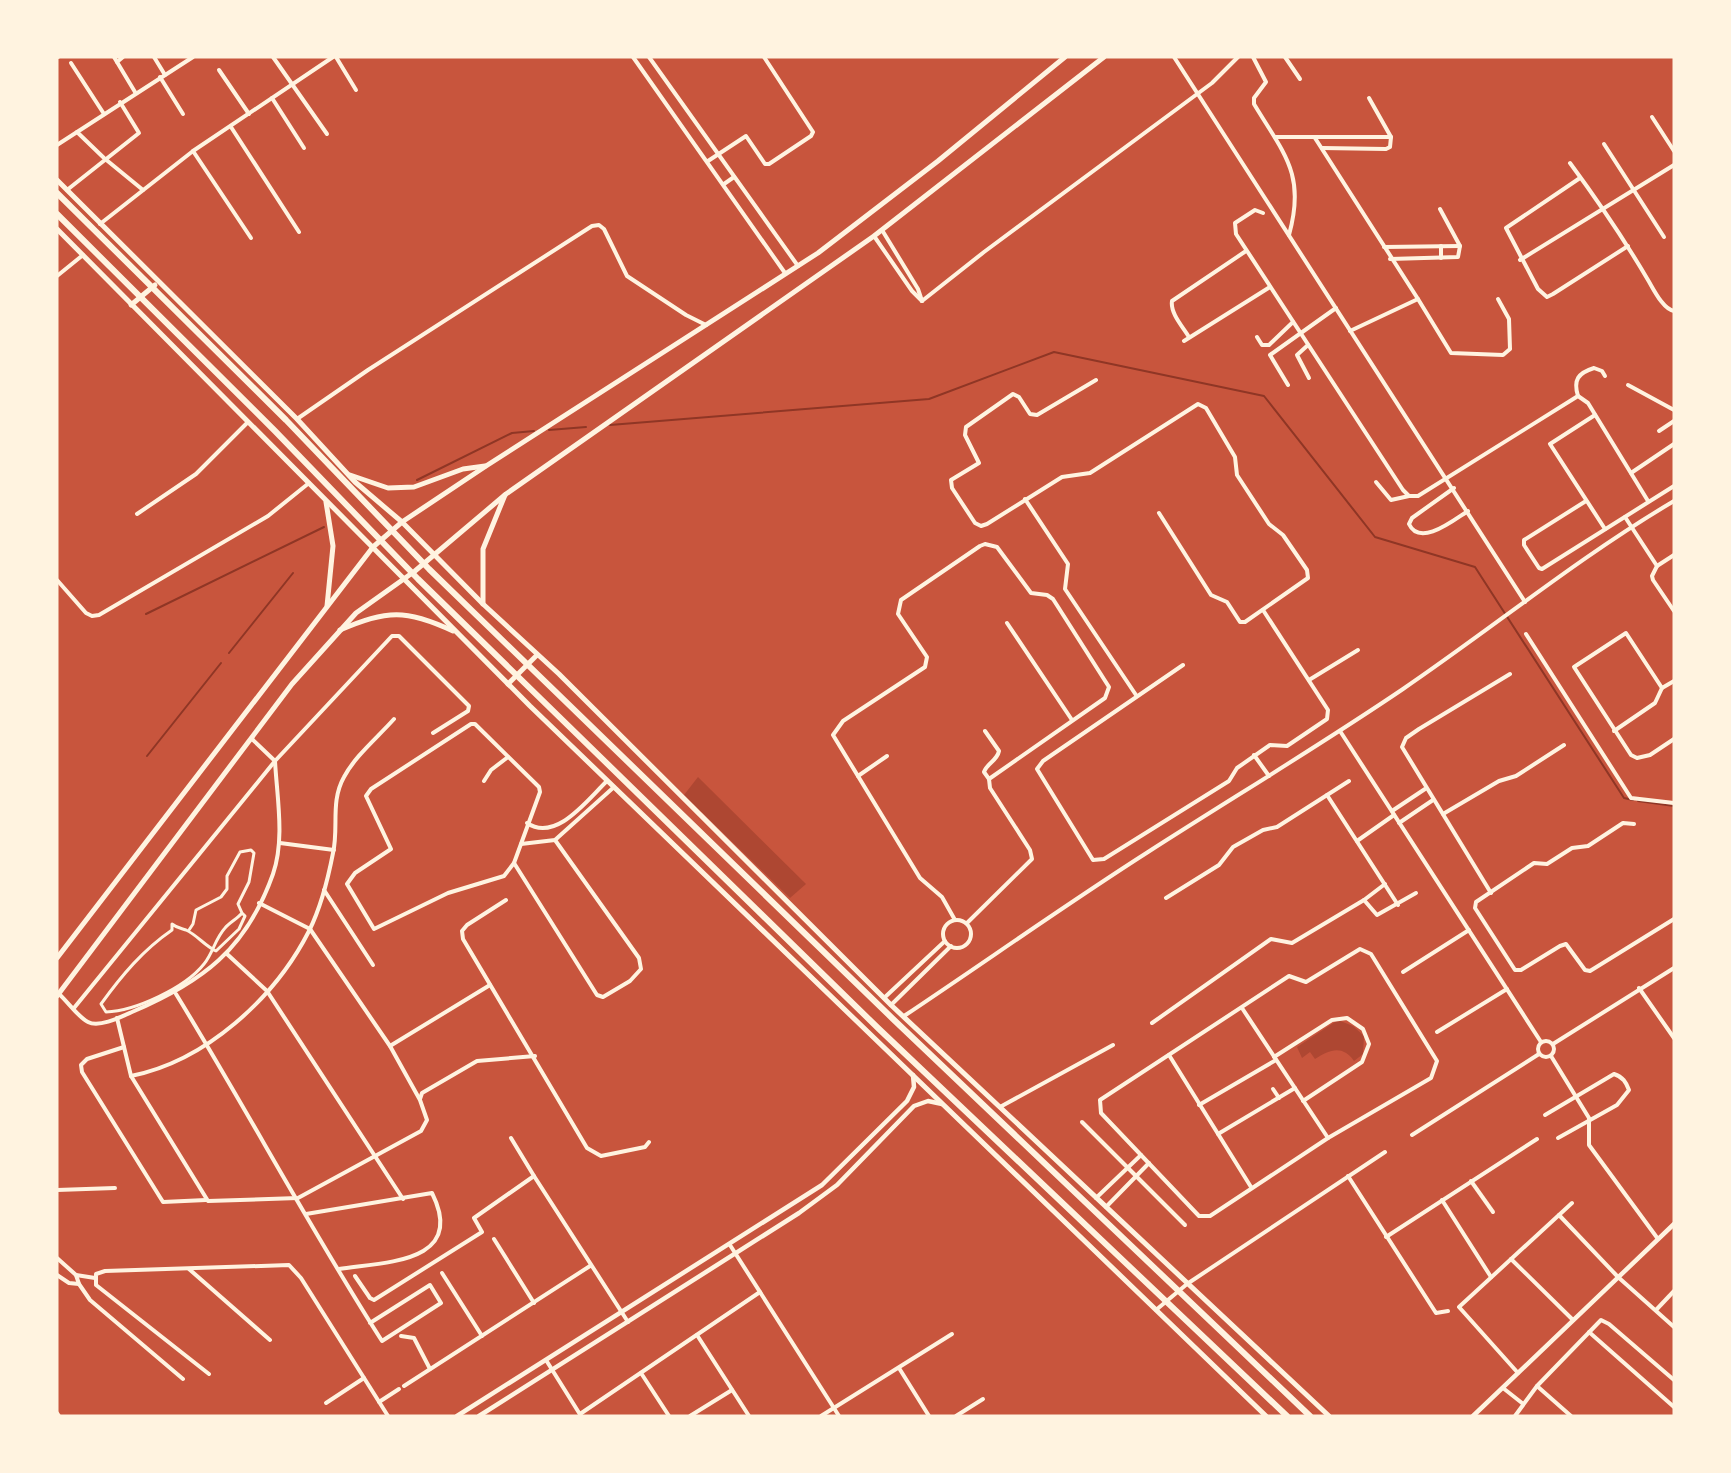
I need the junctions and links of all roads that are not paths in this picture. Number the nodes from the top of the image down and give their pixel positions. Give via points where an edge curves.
1 (123, 57) edge
2 (154, 57) edge
3 (193, 57) edge
4 (273, 57) edge
5 (335, 57) edge
6 (633, 57) edge
7 (649, 57) edge
8 (764, 57) edge
9 (1065, 57) edge
10 (1104, 57) edge
11 (1174, 57) edge
12 (1238, 57) edge
13 (1253, 57) edge
14 (1285, 57) edge
15 (115, 59) edge
16 (187, 59) edge
17 (71, 63) dead end
18 (219, 70) dead end
19 (162, 76) junction
20 (1300, 79) dead end
21 (292, 85) junction
22 (356, 90) dead end
23 (135, 92) junction
24 (1197, 93) junction
25 (272, 98) junction
26 (1369, 98) dead end
27 (120, 102) junction
28 (104, 114) junction
29 (183, 114) dead end
30 (249, 114) junction
31 (1652, 117) dead end
32 (231, 127) junction
33 (77, 132) junction
34 (327, 134) dead end
35 (1391, 136) junction
36 (1275, 137) junction
37 (1315, 138) junction
38 (1604, 144) dead end
39 (57, 145) edge
40 (304, 148) dead end
41 (1321, 148) junction
42 (193, 151) junction
43 (1674, 151) edge
44 (719, 155) junction
45 (104, 158) junction
46 (708, 161) junction
47 (1570, 163) dead end
48 (1674, 165) edge
49 (734, 177) junction
50 (1580, 178) junction
51 (57, 180) edge
52 (724, 184) junction
53 (66, 190) junction
54 (143, 190) junction
55 (1634, 191) junction
56 (57, 193) edge
57 (1440, 209) dead end
58 (1604, 210) junction
59 (1263, 213) dead end
60 (57, 214) edge
61 (100, 224) junction
62 (57, 229) edge
63 (882, 230) junction
64 (299, 232) dead end
65 (874, 236) junction
66 (1289, 236) junction
67 (1664, 237) dead end
68 (250, 238) dead end
69 (1440, 246) junction
70 (1460, 246) junction
71 (1628, 246) junction
72 (1403, 247) junction
73 (1383, 248) junction
74 (1246, 250) junction
75 (83, 255) junction
76 (1441, 258) junction
77 (1390, 259) junction
78 (1402, 259) junction
79 (1520, 260) junction
80 (798, 266) junction
81 (785, 273) junction
82 (57, 276) edge
83 (159, 281) junction
84 (1270, 287) junction
85 (1418, 298) junction
86 (1498, 299) dead end
87 (922, 301) junction
88 (131, 305) junction
89 (1336, 308) junction
90 (1674, 311) edge
91 (1293, 322) junction
92 (706, 325) junction
93 (1350, 331) junction
94 (1300, 333) junction
95 (1189, 337) junction
96 (1257, 337) dead end
97 (1184, 341) dead end
98 (1308, 345) junction
99 (1605, 376) dead end
100 (1310, 378) dead end
101 (1096, 380) dead end
102 (1288, 385) dead end
103 (1628, 386) dead end
104 (1578, 396) junction
105 (1674, 410) edge
106 (1595, 415) junction
107 (297, 419) junction
108 (1674, 421) edge
109 (248, 422) junction
110 (1659, 431) dead end
111 (1674, 444) edge
112 (486, 466) junction
113 (1631, 473) junction
114 (348, 474) junction
115 (1447, 479) junction
116 (1376, 482) dead end
117 (309, 483) junction
118 (1674, 486) edge
119 (1454, 488) junction
120 (506, 494) junction
121 (1409, 496) junction
122 (1026, 499) junction
123 (326, 500) junction
124 (1586, 501) junction
125 (1648, 501) junction
126 (1674, 501) edge
127 (1468, 511) junction
128 (1159, 513) dead end
129 (137, 514) dead end
130 (1624, 517) junction
131 (402, 522) junction
132 (1631, 526) junction
133 (1605, 529) junction
134 (373, 547) junction
135 (1674, 555) edge
136 (433, 557) junction
137 (1657, 566) junction
138 (57, 580) edge
139 (405, 580) junction
140 (1525, 602) junction
141 (483, 604) junction
142 (327, 608) junction
143 (1263, 610) junction
144 (1674, 611) edge
145 (1007, 623) dead end
146 (337, 631) junction
147 (457, 633) junction
148 (1526, 634) dead end
149 (1358, 650) dead end
150 (537, 655) junction
151 (1183, 665) dead end
152 (1510, 674) dead end
153 (1309, 680) junction
154 (1674, 681) edge
155 (508, 684) junction
156 (1662, 688) junction
157 (1136, 695) junction
158 (394, 719) dead end
159 (1072, 720) junction
160 (986, 731) dead end
161 (1340, 731) junction
162 (1614, 731) junction
163 (433, 733) dead end
164 (252, 739) junction
165 (1674, 739) edge
166 (1564, 744) dead end
167 (1254, 755) junction
168 (887, 756) dead end
169 (508, 757) junction
170 (275, 761) junction
171 (858, 776) junction
172 (1269, 776) junction
173 (989, 778) junction
174 (484, 781) dead end
175 (607, 781) junction
176 (1349, 781) dead end
177 (614, 787) junction
178 (1425, 789) junction
179 (1327, 795) junction
180 (1433, 800) junction
181 (1674, 803) edge
182 (1393, 813) junction
183 (1443, 814) junction
184 (527, 823) junction
185 (1399, 823) junction
186 (1634, 824) dead end
187 (555, 840) junction
188 (1357, 841) junction
189 (280, 843) junction
190 (520, 844) junction
191 (334, 850) junction
192 (514, 863) junction
193 (1385, 884) junction
194 (324, 889) junction
195 (1416, 892) dead end
196 (1491, 893) junction
197 (1166, 898) dead end
198 (506, 900) dead end
199 (1364, 900) junction
200 (259, 903) junction
201 (1398, 904) junction
202 (242, 913) junction
203 (1674, 919) edge
204 (955, 920) junction
205 (967, 923) junction
206 (310, 929) junction
207 (189, 930) dead end
208 (1469, 930) junction
209 (945, 941) junction
210 (951, 946) junction
211 (213, 950) junction
212 (226, 954) junction
213 (57, 958) edge
214 (373, 965) dead end
215 (1674, 968) edge
216 (1403, 972) dead end
217 (490, 985) junction
218 (1639, 988) junction
219 (1507, 989) junction
220 (267, 991) junction
221 (176, 993) junction
222 (58, 995) edge
223 (884, 998) junction
224 (891, 1005) junction
225 (74, 1008) junction
226 (1242, 1008) junction
227 (904, 1016) junction
228 (117, 1018) junction
229 (1152, 1023) dead end
230 (1437, 1032) dead end
231 (1674, 1038) edge
232 (1540, 1042) junction
233 (206, 1043) junction
234 (1553, 1044) junction
235 (1113, 1045) dead end
236 (390, 1046) junction
237 (124, 1047) junction
238 (1539, 1054) junction
239 (1168, 1055) junction
240 (535, 1056) junction
241 (1551, 1056) junction
242 (1275, 1059) junction
243 (913, 1075) junction
244 (131, 1076) junction
245 (1295, 1088) junction
246 (1273, 1089) dead end
247 (1575, 1095) junction
248 (1279, 1098) junction
249 (420, 1100) junction
250 (1303, 1101) junction
251 (942, 1104) junction
252 (1199, 1105) junction
253 (1000, 1107) junction
254 (1545, 1115) dead end
255 (1082, 1122) dead end
256 (1590, 1122) junction
257 (1218, 1134) junction
258 (1412, 1135) dead end
259 (511, 1138) dead end
260 (1328, 1138) junction
261 (1558, 1138) dead end
262 (1537, 1139) dead end
263 (649, 1142) dead end
264 (864, 1143) junction
265 (872, 1150) junction
266 (1385, 1152) dead end
267 (376, 1154) junction
268 (1141, 1155) junction
269 (1149, 1164) junction
270 (1127, 1167) junction
271 (534, 1176) junction
272 (1135, 1176) junction
273 (1348, 1176) junction
274 (1471, 1181) junction
275 (1251, 1187) junction
276 (115, 1188) dead end
277 (57, 1191) edge
278 (298, 1198) junction
279 (403, 1199) junction
280 (1096, 1199) junction
281 (208, 1200) junction
282 (1442, 1200) junction
283 (1572, 1203) dead end
284 (1106, 1207) junction
285 (1493, 1212) dead end
286 (306, 1214) junction
287 (1559, 1215) junction
288 (1674, 1224) edge
289 (1185, 1225) dead end
290 (1386, 1237) junction
291 (494, 1239) dead end
292 (1658, 1239) junction
293 (730, 1245) junction
294 (735, 1254) junction
295 (57, 1258) edge
296 (1510, 1260) junction
297 (590, 1266) junction
298 (189, 1269) junction
299 (339, 1269) junction
300 (442, 1273) dead end
301 (57, 1275) edge
302 (76, 1275) junction
303 (356, 1276) dead end
304 (1491, 1277) junction
305 (1618, 1277) junction
306 (94, 1278) junction
307 (78, 1284) junction
308 (1187, 1284) junction
309 (1674, 1291) edge
310 (760, 1292) junction
311 (534, 1303) junction
312 (1156, 1310) junction
313 (1656, 1310) junction
314 (1448, 1311) dead end
315 (621, 1313) junction
316 (1573, 1320) junction
317 (628, 1322) junction
318 (370, 1323) junction
319 (1674, 1327) edge
320 (1589, 1332) junction
321 (952, 1334) dead end
322 (697, 1335) junction
323 (400, 1336) dead end
324 (482, 1336) junction
325 (270, 1340) dead end
326 (546, 1360) junction
327 (899, 1368) junction
328 (430, 1370) junction
329 (552, 1371) junction
330 (641, 1373) junction
331 (1518, 1373) junction
332 (209, 1374) dead end
333 (364, 1378) junction
334 (183, 1379) dead end
335 (1674, 1380) edge
336 (404, 1386) dead end
337 (1537, 1386) junction
338 (1502, 1387) junction
339 (399, 1389) dead end
340 (732, 1390) junction
341 (983, 1399) dead end
342 (326, 1402) dead end
343 (379, 1402) junction
344 (1522, 1403) junction
345 (1674, 1407) edge
346 (834, 1408) junction
347 (581, 1415) edge
348 (388, 1416) edge
349 (457, 1416) edge
350 (478, 1416) edge
351 (669, 1416) edge
352 (690, 1416) edge
353 (749, 1416) edge
354 (821, 1416) edge
355 (839, 1416) edge
356 (929, 1416) edge
357 (956, 1416) edge
358 (1266, 1416) edge
359 (1287, 1416) edge
360 (1310, 1416) edge
361 (1329, 1416) edge
362 (1473, 1416) edge
363 (1515, 1416) edge
364 (1571, 1416) edge

1 - 15 street
2 - 19 street
3 - 16 street
4 - 21 street
5 - 21 street
5 - 22 street
6 - 46 street
7 - 44 street
8 - 44 street via 813,132 769,164 765,164 746,136
9 - 80 main road via 861,222
10 - 63 main road
11 - 24 street
12 - 24 street
13 - 36 street via 1266,82 1254,104
14 - 20 street
15 - 23 street
16 - 19 street
17 - 28 street
18 - 30 street
19 - 23 street
19 - 29 street
21 - 25 street
21 - 34 street
23 - 27 street
24 - 66 street
24 - 87 street
25 - 30 street
25 - 40 street
26 - 35 street
27 - 28 street
27 - 45 street via 139,133
28 - 33 street
30 - 32 street
31 - 43 street
32 - 42 street
32 - 64 street
33 - 39 street
33 - 45 street
35 - 37 street
35 - 41 street via 1386,149
36 - 37 street
36 - 66 street via 1288,158 1296,189
37 - 41 street
38 - 55 street
41 - 73 street
42 - 54 street
42 - 68 street
44 - 46 street
44 - 49 street
45 - 53 street
45 - 54 street
46 - 52 street
47 - 50 street
48 - 55 street
49 - 52 street
49 - 80 street
50 - 58 street
50 - 79 street via 1506,228
51 - 53 main road
52 - 81 street
53 - 61 main road
54 - 61 street
55 - 58 street
55 - 67 street
56 - 360 highway via 515,652
57 - 70 street
58 - 71 street
58 - 79 street
59 - 74 street via 1253,211 1234,225
60 - 359 highway via 417,579 879,1029
61 - 83 main road
62 - 75 main road
63 - 65 main road
63 - 87 street
65 - 87 street
65 - 120 main road
66 - 89 street
69 - 70 street
69 - 72 street
69 - 76 street
70 - 76 street via 1458,257
71 - 79 street via 1547,297
71 - 90 street via 1666,307
72 - 73 street
72 - 78 street
73 - 77 street
74 - 84 street
74 - 95 street via 1172,301 1175,316
75 - 82 street
75 - 88 main road
76 - 78 street
77 - 78 street
77 - 85 street
80 - 81 main road
81 - 92 main road
83 - 88 main road
83 - 107 main road
84 - 91 street
84 - 95 street
85 - 86 street via 1451,353 1503,355 1510,350 1509,319
85 - 93 street
88 - 109 main road
89 - 93 street
89 - 94 street
91 - 94 street
91 - 96 street via 1269,345 1262,345
92 - 107 street via 627,276 604,229 592,225
92 - 112 main road
93 - 115 street
94 - 98 street
94 - 102 street via 1270,355
95 - 97 street
98 - 100 street via 1297,355
98 - 121 street
99 - 104 street via 1594,368 1579,375 1575,383
101 - 122 street via 1036,415 1030,414 1013,394 966,427 965,435 979,462 950,484 975,523 987,524
103 - 105 street
104 - 106 street
104 - 115 street
106 - 113 street
106 - 124 street via 1550,444
107 - 114 main road
108 - 110 street
109 - 117 main road
109 - 129 street via 196,474
111 - 113 street
112 - 114 main road via 463,469 414,487 388,488
112 - 131 main road
113 - 125 street
114 - 131 main road
115 - 119 street
115 - 121 street via 1418,496
116 - 121 street via 1391,500
117 - 123 main road
117 - 138 street via 268,516 99,615 86,613
118 - 125 street
119 - 127 street
119 - 127 street via 1412,518 1411,529 1435,531
120 - 136 main road
120 - 141 main road via 483,549
122 - 143 street via 1062,477 1090,473 1194,405 1202,406 1234,456 1237,475 1308,574 1305,582
122 - 157 street via 1068,564 1065,589
123 - 134 main road
123 - 142 main road via 333,546
124 - 133 street
124 - 133 street via 1524,540 1539,568
125 - 130 street
126 - 132 street
127 - 140 street
128 - 143 street via 1211,595 1227,602 1242,623
130 - 132 street
130 - 133 street
131 - 134 main road
131 - 136 main road
132 - 137 street
132 - 140 street
134 - 139 main road
134 - 142 main road
135 - 137 street
136 - 139 main road
136 - 141 main road
137 - 144 street via 1653,580
139 - 146 main road
139 - 147 main road
140 - 161 street
141 - 150 main road
142 - 213 main road
143 - 153 street
145 - 159 street
146 - 147 main road via 368,618 410,614
146 - 164 main road
147 - 155 main road
148 - 181 street via 1631,798
149 - 153 street
150 - 155 main road
150 - 223 main road
151 - 157 street
152 - 178 street via 1403,742 1402,747
153 - 167 street via 1328,710 1327,719 1287,746 1272,744
154 - 156 street
155 - 175 main road
156 - 162 street via 1655,703
156 - 162 street via 1626,633 1578,662 1576,672
157 - 167 street via 1037,769 1093,860 1104,860 1228,781
158 - 191 street via 344,776 336,797
159 - 171 street via 1104,698 1107,682 1053,599 1031,593 998,547 985,544 898,605 898,614 927,662 920,672 835,730 833,735
159 - 173 street
160 - 173 street via 999,751 985,768
161 - 172 street
161 - 182 street
162 - 165 street via 1636,758 1650,755
163 - 170 street via 468,711 469,706 396,635
164 - 170 street
164 - 222 main road
166 - 183 street via 1516,776 1499,781
167 - 172 street
168 - 171 street
169 - 174 street
169 - 184 street via 539,787
169 - 192 street via 471,724 371,789 365,800 391,849 355,873 347,884 374,929 448,893 504,876
170 - 189 street
170 - 225 street
171 - 204 street via 920,878 942,897
172 - 227 street via 1146,853
173 - 205 street via 990,788 1032,859
175 - 177 main road
175 - 184 street via 561,824 546,828
176 - 179 street
177 - 187 street
177 - 243 main road
178 - 180 street
178 - 182 street
179 - 188 street
179 - 197 street via 1277,827 1263,830 1233,847 1219,865
180 - 183 street
180 - 185 street
182 - 185 street
182 - 188 street
183 - 196 street
184 - 190 street
185 - 208 street
186 - 196 street via 1623,823 1588,846 1572,848 1549,863 1534,863
187 - 190 street
187 - 192 street via 639,958 641,969 630,981 603,997 597,995
188 - 193 street
189 - 191 street
189 - 200 street via 273,874
190 - 192 street
191 - 194 street
193 - 199 street
193 - 201 street
194 - 206 street
194 - 214 street
195 - 201 street
196 - 203 street via 1476,902 1475,908 1515,970 1566,944 1585,970 1590,971
198 - 217 street via 462,931
199 - 201 street via 1377,915
199 - 229 street via 1292,943 1271,939
200 - 206 street
200 - 212 street
202 - 207 street via 238,904 253,869 251,850 240,852 221,897 195,910
202 - 211 street via 224,929
202 - 211 street via 245,916 239,929 221,948
204 - 205 street
204 - 209 street via 944,928
205 - 210 street via 971,931 967,943
206 - 220 street
206 - 236 street
208 - 216 street
208 - 219 street
209 - 210 street
209 - 223 street
210 - 224 street
211 - 211 street via 201,967 159,996 121,1012 106,1012 101,1004 138,957 172,930 172,924
212 - 220 street
212 - 221 street
215 - 218 street
217 - 236 street
217 - 240 street
218 - 231 street
218 - 234 street
219 - 230 street
219 - 232 street
220 - 233 street
220 - 267 street
221 - 228 street
221 - 233 street
222 - 225 street
223 - 224 main road
224 - 227 main road
225 - 228 street via 95,1024
226 - 239 street
226 - 242 street
226 - 260 street via 1289,976 1306,982 1355,950 1360,948 1371,954 1437,1061 1436,1068 1431,1078
227 - 253 main road
228 - 237 street
232 - 234 street
232 - 238 street
233 - 244 street via 156,1071
233 - 278 street
234 - 241 street
235 - 253 street
236 - 249 street
237 - 244 street
237 - 281 street via 87,1059 81,1065 82,1072 164,1202
238 - 241 street
238 - 258 street
239 - 252 street
239 - 268 street via 1100,1100 1101,1113
240 - 249 street via 477,1061 422,1093
240 - 263 street via 593,1154 601,1156 645,1147
241 - 247 street
242 - 245 street
242 - 250 street via 1332,1020 1347,1018 1363,1029 1369,1044 1362,1062
242 - 252 street
243 - 251 main road
243 - 264 street via 915,1088 907,1101
244 - 281 street
245 - 248 street
245 - 250 street
246 - 248 street
247 - 254 street
247 - 256 street
247 - 256 street via 1614,1074 1627,1083 1626,1096
248 - 257 street
249 - 267 street via 427,1120 421,1131
250 - 260 street
251 - 265 street via 928,1101 914,1106
251 - 312 main road
252 - 257 street
253 - 280 main road
255 - 270 street
256 - 261 street
256 - 292 street via 1589,1145
257 - 275 street
259 - 271 street
260 - 275 street
262 - 274 street
264 - 265 street
264 - 293 street via 822,1185
265 - 294 street via 837,1185
266 - 273 street
267 - 278 street
267 - 279 street
268 - 269 street
268 - 270 street
269 - 272 street
269 - 275 street via 1204,1218
270 - 272 street
270 - 280 street
271 - 297 street
271 - 303 street via 474,1218 482,1232 378,1299 369,1298
272 - 284 street
272 - 289 street
273 - 290 street
273 - 308 street
274 - 282 street
274 - 285 street
276 - 277 street
278 - 281 street
278 - 286 street
279 - 286 street
279 - 299 street via 432,1193 441,1228 434,1244 402,1259
280 - 284 main road
282 - 290 street
282 - 304 street
283 - 287 street
284 - 308 main road
286 - 299 street
287 - 296 street
287 - 305 street
288 - 292 street
290 - 314 street via 1436,1313
291 - 311 street
292 - 305 street
293 - 294 street
293 - 315 street
294 - 310 street
294 - 317 street
295 - 302 street
296 - 304 street
296 - 316 street
297 - 311 street
297 - 315 street
298 - 306 street via 105,1271
298 - 325 street
298 - 333 street via 289,1265
299 - 318 street
300 - 324 street
301 - 307 street
302 - 306 street
302 - 307 street
304 - 331 street via 1459,1307
305 - 313 street
305 - 316 street
306 - 332 street via 96,1285
307 - 334 street via 90,1300
308 - 312 street
308 - 361 main road
309 - 313 street
310 - 322 street
310 - 346 street
311 - 324 street
312 - 358 main road
313 - 319 street
315 - 317 street
315 - 326 street
316 - 331 street
317 - 329 street
318 - 318 street via 430,1286 441,1303 382,1341
320 - 335 street via 1601,1320 1610,1324
320 - 337 street
320 - 345 street
321 - 327 street
322 - 330 street
322 - 340 street
323 - 328 street via 414,1338
324 - 328 street
326 - 329 street
326 - 349 street
327 - 346 street
327 - 356 street
328 - 336 street
329 - 347 street
329 - 350 street
330 - 347 street
330 - 351 street
331 - 338 street
333 - 342 street
333 - 343 street
337 - 344 street
337 - 364 street
338 - 344 street
338 - 362 street
339 - 343 street
340 - 352 street
340 - 353 street
341 - 357 street
343 - 348 street
344 - 363 street
346 - 354 street
346 - 355 street

